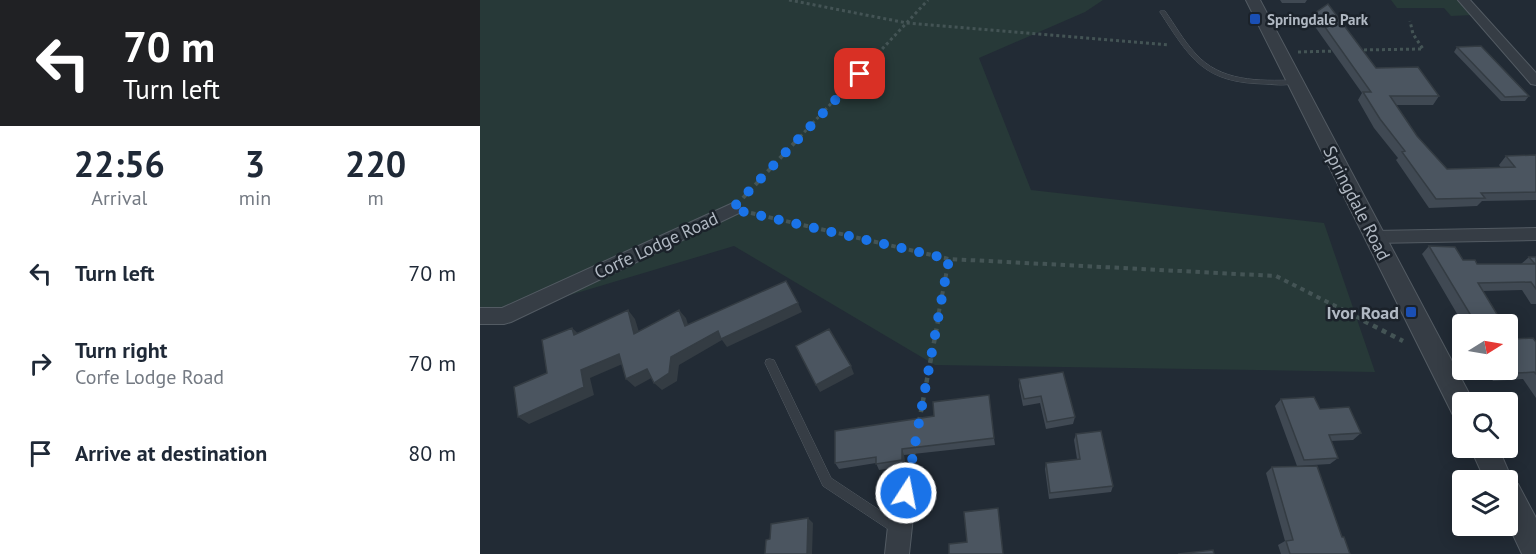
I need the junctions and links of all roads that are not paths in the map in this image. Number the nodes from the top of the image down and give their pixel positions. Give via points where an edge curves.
1 (1253, 0) edge
2 (1464, 0) edge
3 (1163, 12) dead end
4 (1536, 81) edge
5 (1295, 82) junction
6 (732, 209) road end
7 (1536, 234) edge
8 (1374, 237) junction
9 (480, 316) edge
10 (770, 363) dead end
11 (1455, 392) edge
12 (1518, 512) edge
13 (899, 534) edge
14 (1533, 539) edge

1 - 5 street, Springdale Road
2 - 4 street
3 - 5 lane via 1207,69 1261,83
5 - 8 street, Springdale Road
6 - 9 street, Corfe Lodge Road via 504,316
7 - 8 street
8 - 11 street, Springdale Road
10 - 13 lane via 827,483
12 - 14 street

